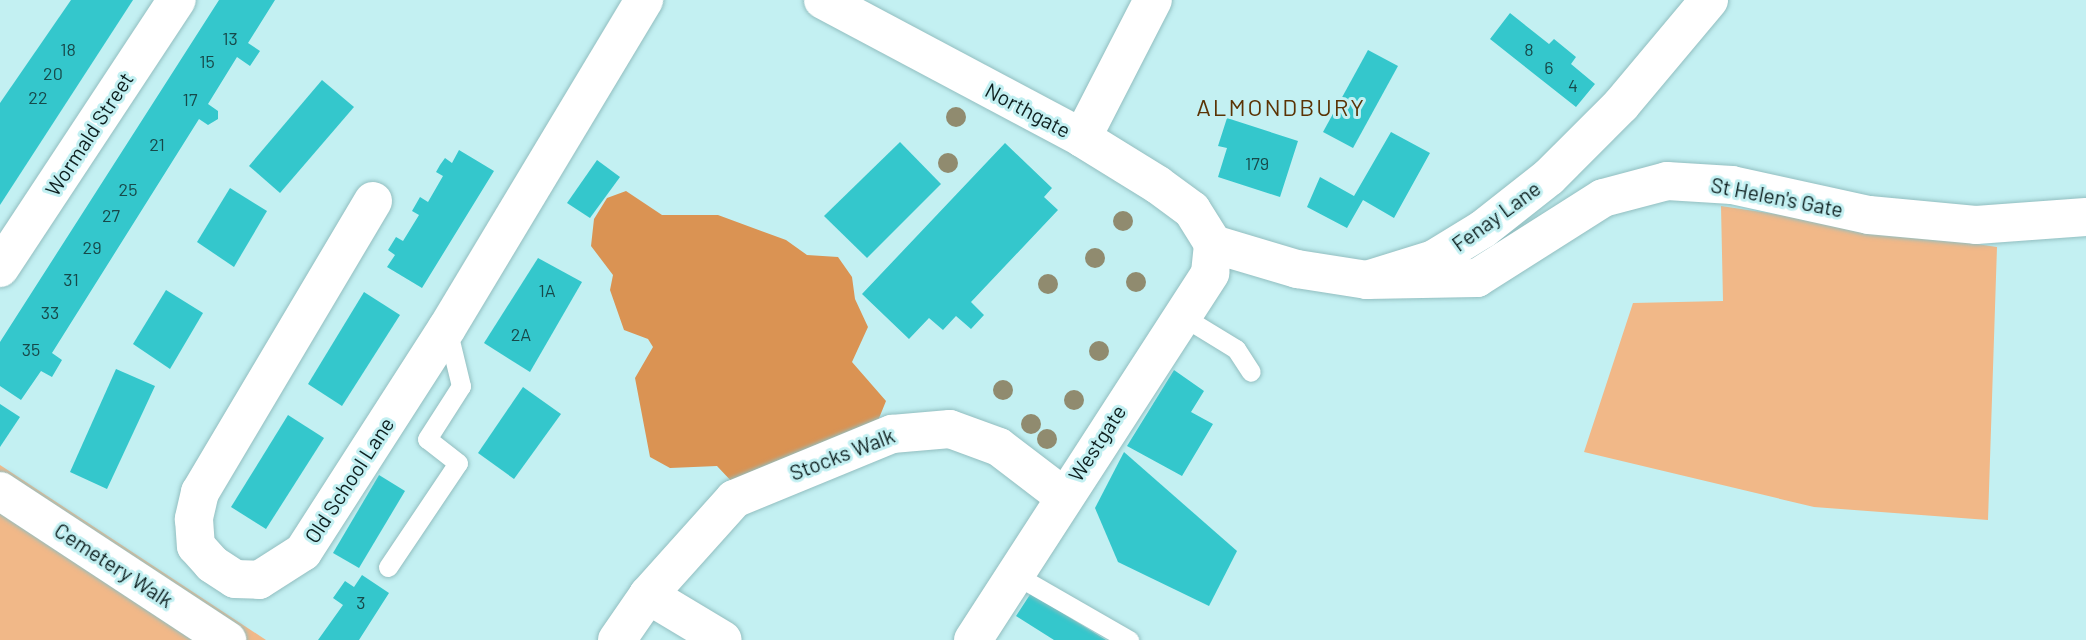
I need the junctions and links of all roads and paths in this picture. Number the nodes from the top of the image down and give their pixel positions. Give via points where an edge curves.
1 (177, 0) edge
2 (644, 0) edge
3 (823, 0) edge
4 (1153, 0) edge
5 (1709, 0) edge
6 (1082, 138) junction
7 (373, 201) dead end
8 (2086, 216) edge
9 (1213, 244) junction
10 (0, 268) edge
11 (1367, 280) junction
12 (1182, 316) junction
13 (447, 328) junction
14 (1251, 372) dead end
15 (0, 491) edge
16 (1063, 496) junction
17 (388, 566) dead end
18 (1014, 574) junction
19 (648, 595) junction
20 (227, 640) edge
21 (617, 640) edge
22 (723, 640) edge
23 (973, 640) edge
24 (1129, 640) edge

1 - 10 street, Wormald Street
2 - 13 street, Old School Lane
3 - 6 street, Northgate
4 - 6 street via 1144,44
5 - 11 street, Fenay Lane via 1621,105 1549,177 1434,259
6 - 9 street, Northgate via 1192,211
7 - 13 street, Old School Lane via 200,492 194,519 196,546 212,564 235,579 259,580 303,552
8 - 11 street, St Helen's Gate via 1976,225 1869,215 1732,185 1667,181 1603,198 1477,278
9 - 11 street, Fenay Lane via 1297,269
9 - 12 street, Westgate via 1210,273
12 - 14 lane via 1236,349
12 - 16 street, Westgate
13 - 17 lane via 461,386 428,439 458,463
15 - 20 street, Cemetery Walk
16 - 18 street, Westgate
16 - 19 street, Stocks Walk via 999,447 950,429 892,433 734,499
18 - 23 street, Westgate
18 - 24 lane
19 - 21 street, Stocks Walk
19 - 22 street

